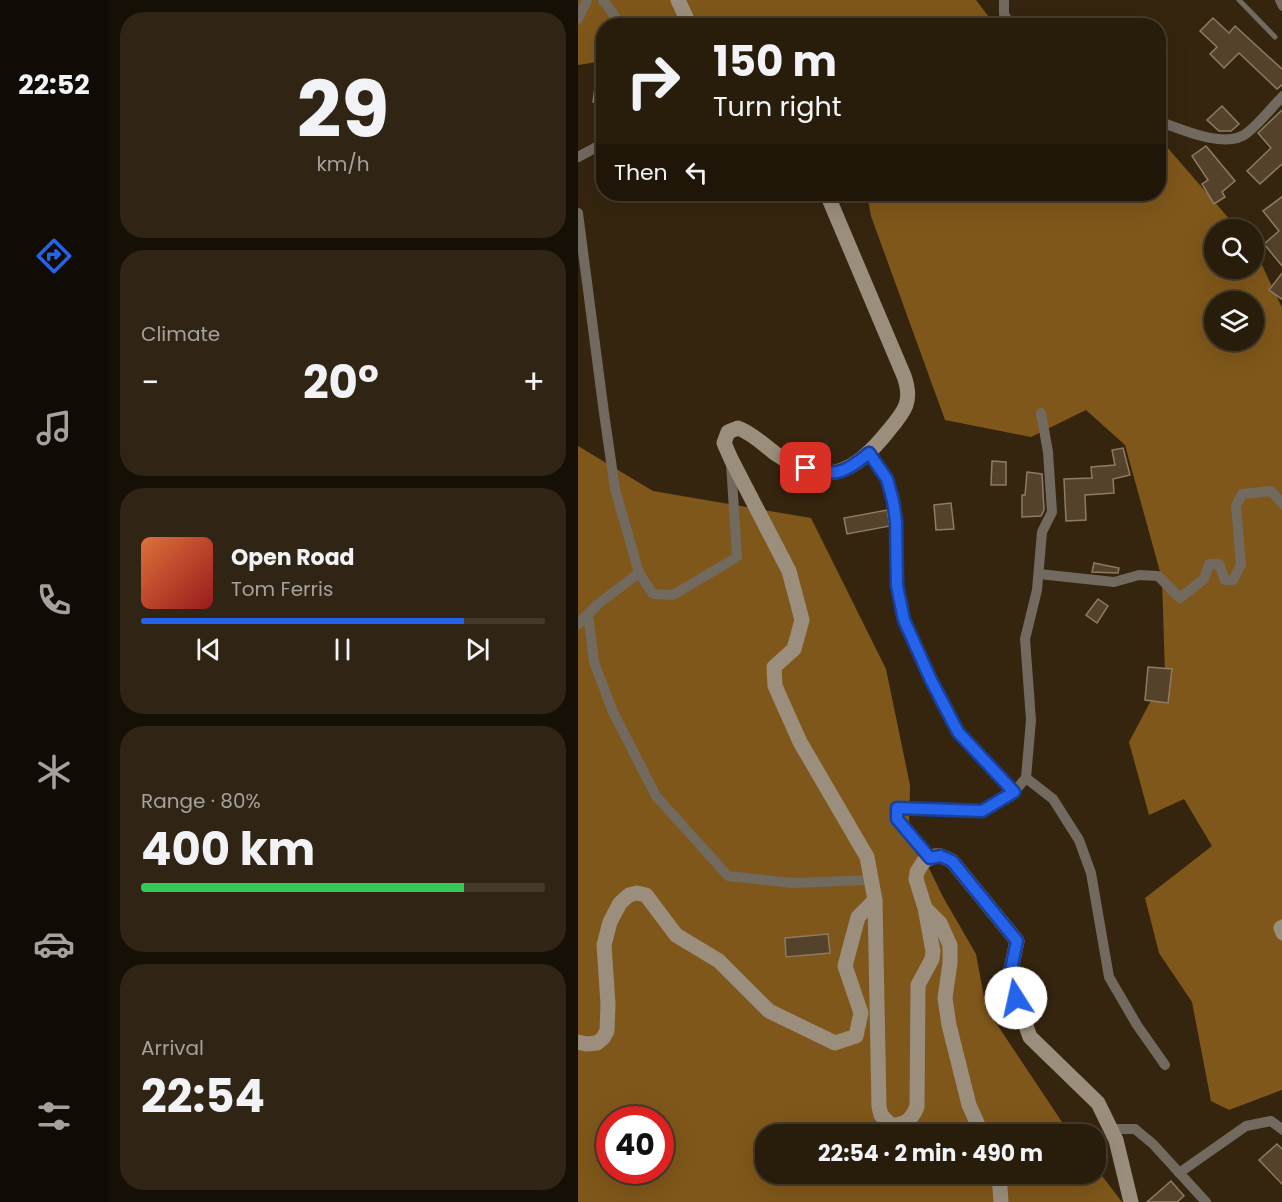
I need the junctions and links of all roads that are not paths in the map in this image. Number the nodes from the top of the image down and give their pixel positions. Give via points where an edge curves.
1 (587, 0) edge
2 (603, 0) edge
3 (678, 0) edge
4 (1004, 0) edge
5 (1239, 0) edge
6 (1280, 0) edge
7 (1283, 6) edge
8 (616, 18) edge
9 (686, 18) edge
10 (1006, 18) edge
11 (578, 19) edge
12 (1275, 37) dead end
13 (1283, 96) edge
14 (1166, 124) edge
15 (596, 147) edge
16 (578, 157) edge
17 (830, 201) edge
18 (578, 213) edge
19 (1041, 413) dead end
20 (869, 453) junction
21 (731, 459) junction
22 (1283, 504) edge
23 (639, 573) junction
24 (1039, 574) junction
25 (587, 615) junction
26 (578, 624) edge
27 (1026, 778) junction
28 (1014, 792) junction
29 (930, 858) junction
30 (871, 880) junction
31 (875, 900) junction
32 (925, 908) junction
33 (1283, 927) edge
34 (1283, 933) edge
35 (578, 1042) edge
36 (1165, 1065) dead end
37 (977, 1124) edge
38 (1111, 1129) junction
39 (1283, 1130) edge
40 (1179, 1173) junction
41 (1000, 1184) edge
42 (1001, 1202) edge
43 (1131, 1202) edge
44 (1206, 1202) edge

1 - 11 street
2 - 8 street
3 - 9 street
4 - 10 street
5 - 12 lane
6 - 7 street
13 - 14 street via 1246,135 1230,141
15 - 16 street
17 - 20 street via 909,390 902,414
18 - 23 street via 616,489
19 - 24 street via 1052,512 1042,532
20 - 21 street via 844,471 822,472 779,456 738,428 725,437
20 - 28 street via 887,479 893,501 897,586 904,620 958,732
21 - 23 street via 737,557 673,594 653,594
21 - 30 street via 789,571 802,620 794,649 774,667 775,686 800,742 867,857
22 - 24 street via 1271,491 1242,494 1236,506 1241,565 1233,580 1225,580 1219,564 1209,564 1204,579 1180,598 1158,576 1139,575 1114,582
23 - 25 street
24 - 27 street via 1025,639 1031,720
25 - 26 street
25 - 30 street via 594,662 609,702 656,796 728,876 793,883
27 - 28 street
27 - 36 street via 1053,799 1079,840 1091,873 1109,977
28 - 29 street via 982,811 897,808 897,819
29 - 32 street via 920,866 917,879
29 - 38 street via 941,856 952,861 1017,941 1009,979 1030,1037 1098,1103
30 - 31 street
31 - 32 street via 879,1107 886,1122 895,1126 911,1118 918,1101 918,985 933,951
31 - 35 street via 858,917 845,966 861,1013 856,1036 835,1043 769,1011 719,961 676,935 646,895 637,893 620,903 604,945 606,1031 597,1043
32 - 37 street via 948,938 951,951 945,998 949,1025 969,1106
33 - 34 street
38 - 40 street via 1135,1129
38 - 43 street
39 - 40 street via 1271,1121 1246,1126
40 - 44 street
41 - 42 street

